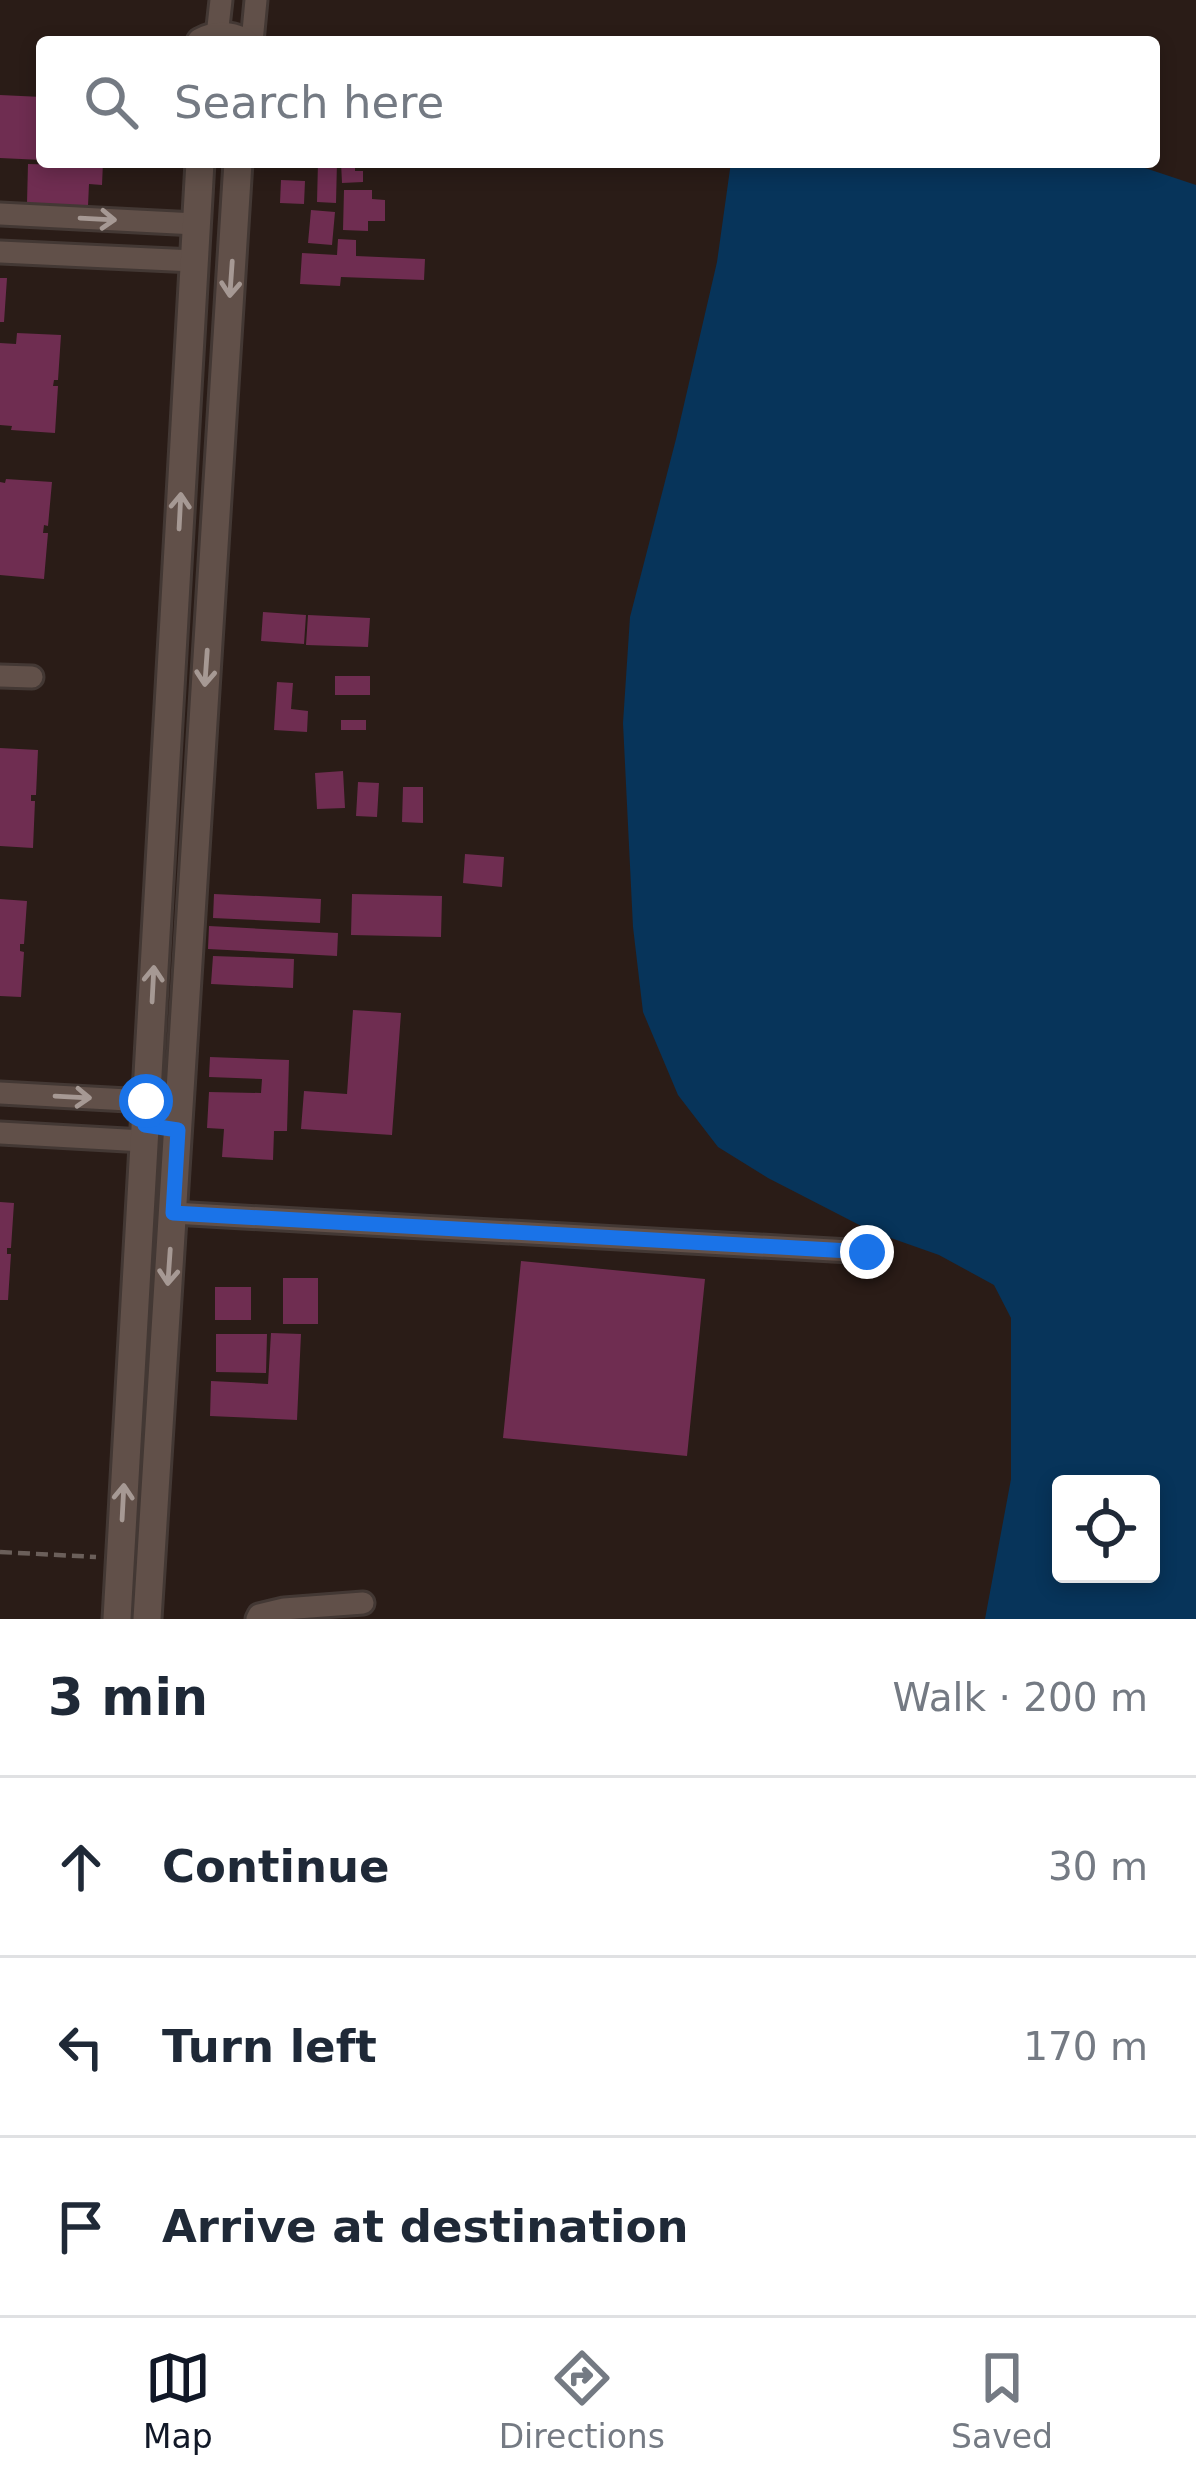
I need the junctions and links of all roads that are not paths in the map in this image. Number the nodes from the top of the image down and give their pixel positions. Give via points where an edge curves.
1 (220, 0) edge
2 (256, 0) edge
3 (228, 36) edge
4 (232, 36) edge
5 (200, 168) edge
6 (238, 168) edge
7 (0, 214) edge
8 (196, 224) junction
9 (0, 251) edge
10 (194, 261) junction
11 (0, 676) edge
12 (32, 677) dead end
13 (0, 1093) edge
14 (145, 1122) junction
15 (178, 1130) junction
16 (0, 1133) edge
17 (173, 1213) junction
18 (867, 1252) dead end
19 (364, 1603) dead end
20 (117, 1619) edge
21 (148, 1619) edge
22 (257, 1619) edge

1 - 3 street
2 - 4 street
5 - 8 street
6 -> 15 street
7 -> 8 street
8 - 10 street
9 - 10 street
14 -> 10 street
11 - 12 street
13 -> 14 street
14 - 15 street
14 - 16 street
20 -> 14 street
15 - 17 street
17 - 18 street
17 -> 21 street
19 - 22 street

